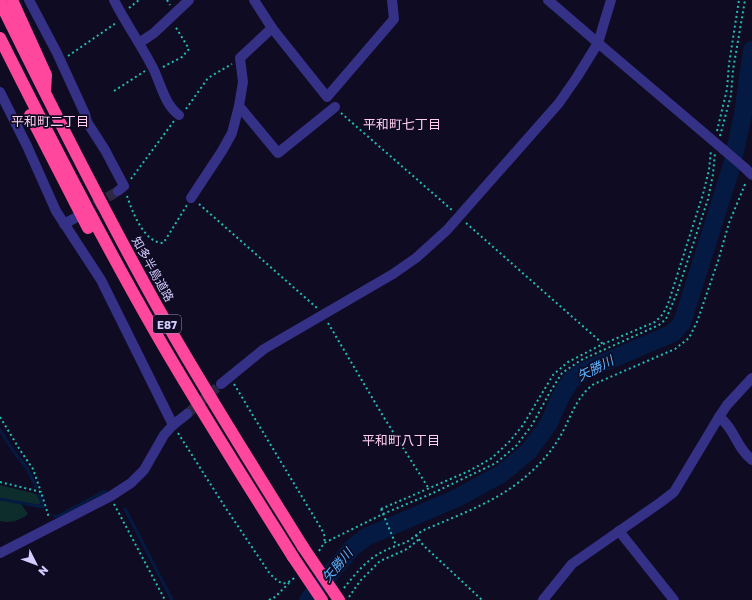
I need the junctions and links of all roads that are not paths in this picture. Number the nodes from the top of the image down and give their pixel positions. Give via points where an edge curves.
1 (12, 0) edge
2 (29, 0) edge
3 (114, 0) edge
4 (189, 0) edge
5 (254, 0) edge
6 (392, 0) edge
7 (548, 0) edge
8 (611, 0) edge
9 (0, 2) edge
10 (272, 28) junction
11 (0, 38) edge
12 (139, 43) junction
13 (598, 43) junction
14 (0, 55) edge
15 (0, 92) edge
16 (45, 93) junction
17 (239, 106) junction
18 (335, 107) road end
19 (179, 115) road end
20 (749, 172) edge
21 (121, 188) road end
22 (192, 198) road end
23 (75, 218) tunnel mouth
24 (64, 224) junction
25 (113, 257) junction
26 (752, 378) edge
27 (221, 384) tunnel mouth
28 (187, 414) tunnel mouth
29 (719, 417) junction
30 (173, 425) junction
31 (752, 460) edge
32 (619, 531) junction
33 (0, 553) edge
34 (322, 600) edge
35 (339, 600) edge
36 (544, 600) edge
37 (674, 600) edge

1 - 16 highway via 46,75
2 - 21 street via 61,61 87,122 105,150
3 - 12 street
4 - 12 street via 154,33
5 - 10 street
6 - 10 street via 394,19 327,97
7 - 13 street
8 - 13 street
9 - 16 highway, 知多半島道路 / E87
10 - 17 street via 240,58 243,82
11 - 25 highway, E87
12 - 19 street via 169,105
13 - 20 street
13 - 27 street via 559,103 447,230 393,274 264,349
14 - 25 highway via 100,250
15 - 24 street via 46,192
16 - 35 highway, 知多半島道路 / E87, bridge via 118,234 217,409
17 - 18 street via 278,153
17 - 22 street via 229,139
23 - 24 street
24 - 30 street via 101,280
25 - 34 highway, E87, bridge via 201,411
26 - 29 street
28 - 30 street
29 - 31 street via 726,422
29 - 32 street via 674,492
30 - 33 street via 164,435 144,470 132,483
32 - 36 street via 572,564
32 - 37 street

